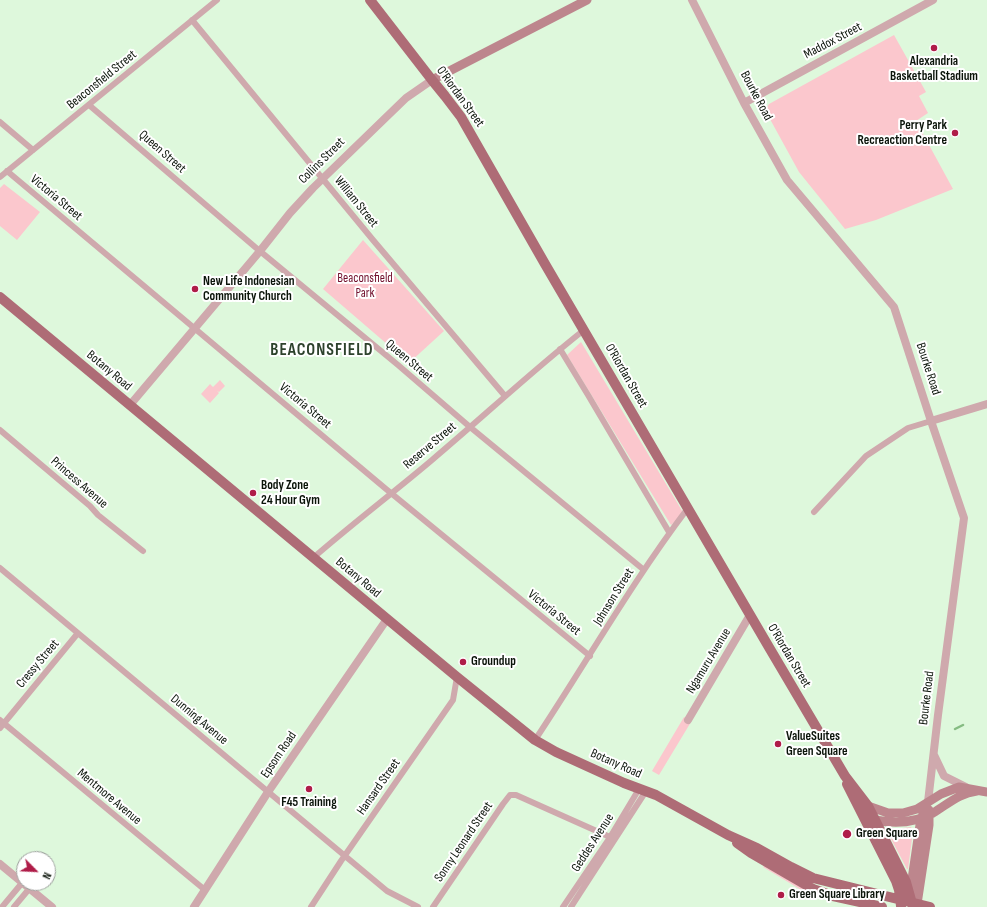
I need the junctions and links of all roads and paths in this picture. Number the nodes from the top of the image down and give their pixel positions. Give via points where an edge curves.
1 (217, 0) edge
2 (370, 0) edge
3 (587, 0) edge
4 (692, 0) edge
5 (933, 0) edge
6 (192, 20) junction
7 (432, 80) junction
8 (744, 103) junction
9 (89, 105) junction
10 (0, 122) edge
11 (33, 150) junction
12 (7, 171) junction
13 (0, 177) edge
14 (323, 178) junction
15 (260, 251) junction
16 (0, 297) edge
17 (195, 328) junction
18 (584, 330) junction
19 (560, 349) junction
20 (505, 396) junction
21 (987, 404) edge
22 (130, 405) junction
23 (931, 421) junction
24 (470, 427) junction
25 (0, 430) edge
26 (391, 493) junction
27 (688, 508) junction
28 (814, 512) dead end
29 (669, 532) junction
30 (144, 551) dead end
31 (313, 558) junction
32 (0, 568) edge
33 (644, 570) junction
34 (750, 615) junction
35 (387, 619) junction
36 (78, 634) junction
37 (590, 656) junction
38 (457, 677) junction
39 (688, 720) dead end
40 (1, 724) edge
41 (535, 740) junction
42 (934, 754) junction
43 (967, 788) junction
44 (643, 790) junction
45 (984, 791) edge
46 (268, 792) junction
47 (928, 802) junction
48 (864, 808) junction
49 (926, 816) junction
50 (875, 820) junction
51 (728, 835) junction
52 (610, 837) junction
53 (345, 856) junction
54 (0, 864) edge
55 (16, 878) edge
56 (16, 890) edge
57 (204, 890) junction
58 (27, 891) edge
59 (32, 891) edge
60 (909, 903) edge
61 (2, 907) edge
62 (14, 907) edge
63 (52, 907) edge
64 (194, 907) edge
65 (311, 907) edge
66 (418, 907) edge
67 (433, 907) edge
68 (563, 907) edge
69 (571, 907) edge
70 (882, 907) edge
71 (930, 907) edge

1 - 6 street, Beaconsfield Street
2 - 7 main road, O'Riordan Street
3 - 7 main road, Collins Street
4 - 8 street, Bourke Road
5 - 8 street, Maddox Street
6 - 9 street, Beaconsfield Street
6 - 14 street, William Street
7 - 14 street, Collins Street via 406,98
7 - 18 main road, O'Riordan Street via 461,117
8 - 23 street, Bourke Road via 787,180 894,306
9 - 11 street, Beaconsfield Street
9 - 15 street, Queen Street
10 - 11 street
11 - 12 street, Beaconsfield Street
12 - 13 street, Beaconsfield Street
12 - 17 street, Victoria Street
14 - 15 street, Collins Street via 290,213
14 - 20 street, William Street
15 - 17 street, Collins Street
15 - 24 street, Queen Street
16 - 22 main road, Botany Road
17 - 22 street, Collins Street
17 - 26 street, Victoria Street
18 - 19 street, Reserve Street
18 - 27 main road, O'Riordan Street
19 - 20 street, Reserve Street
19 - 29 street
20 - 24 street, Reserve Street
21 - 23 street
22 - 31 main road, Botany Road
23 - 28 street via 908,428 866,456
23 - 42 street, Bourke Road via 964,518
24 - 26 street, Reserve Street
24 - 33 street, Queen Street
25 - 30 street, Princess Avenue
26 - 31 street, Reserve Street
26 - 37 street, Victoria Street
27 - 29 street, Johnson Street
27 - 34 main road, O'Riordan Street
29 - 33 street, Johnson Street
31 - 35 main road, Botany Road
32 - 36 street, Dunning Avenue
33 - 37 street, Johnson Street
34 - 39 street, Ngamuru Avenue
34 - 48 main road, O'Riordan Street
35 - 38 main road, Botany Road
35 - 46 street, Epsom Road
36 - 40 street, Cressy Street
36 - 46 street, Dunning Avenue
37 - 41 street, Johnson Street
38 - 41 main road, Botany Road
38 - 53 street, Hansard Street via 453,700
40 - 57 street, Mentmore Avenue
41 - 44 main road, Botany Road via 556,752
42 - 43 street via 944,776
42 - 47 street, Bourke Road
43 - 45 main road
43 - 47 main road via 956,788
44 - 51 main road, Botany Road
44 - 52 street, Geddes Avenue
44 - 69 street, Geddes Avenue
45 - 49 main road via 959,796
46 - 53 street, Dunning Avenue
46 - 57 street, Epsom Road
47 - 48 main road via 914,810 900,813
47 - 49 main road, Bourke Road
48 - 50 main road, O'Riordan Street via 867,816
48 - 60 main road, O'Riordan Street via 900,890
49 - 50 main road via 900,822
49 - 60 main road, Bourke Road
50 - 60 main road via 903,875
51 - 60 main road, Botany Road via 817,880
51 - 70 main road, Botany Road via 751,853 813,889
52 - 67 street, Sonny Leonard Street via 516,795 510,795
52 - 68 street, Geddes Avenue
53 - 65 street, Hansard Street
53 - 66 street, Dunning Avenue via 391,893
54 - 55 street
56 - 61 street
57 - 64 street, Epsom Road
58 - 62 street
59 - 63 street
60 - 71 main road, Botany Road

